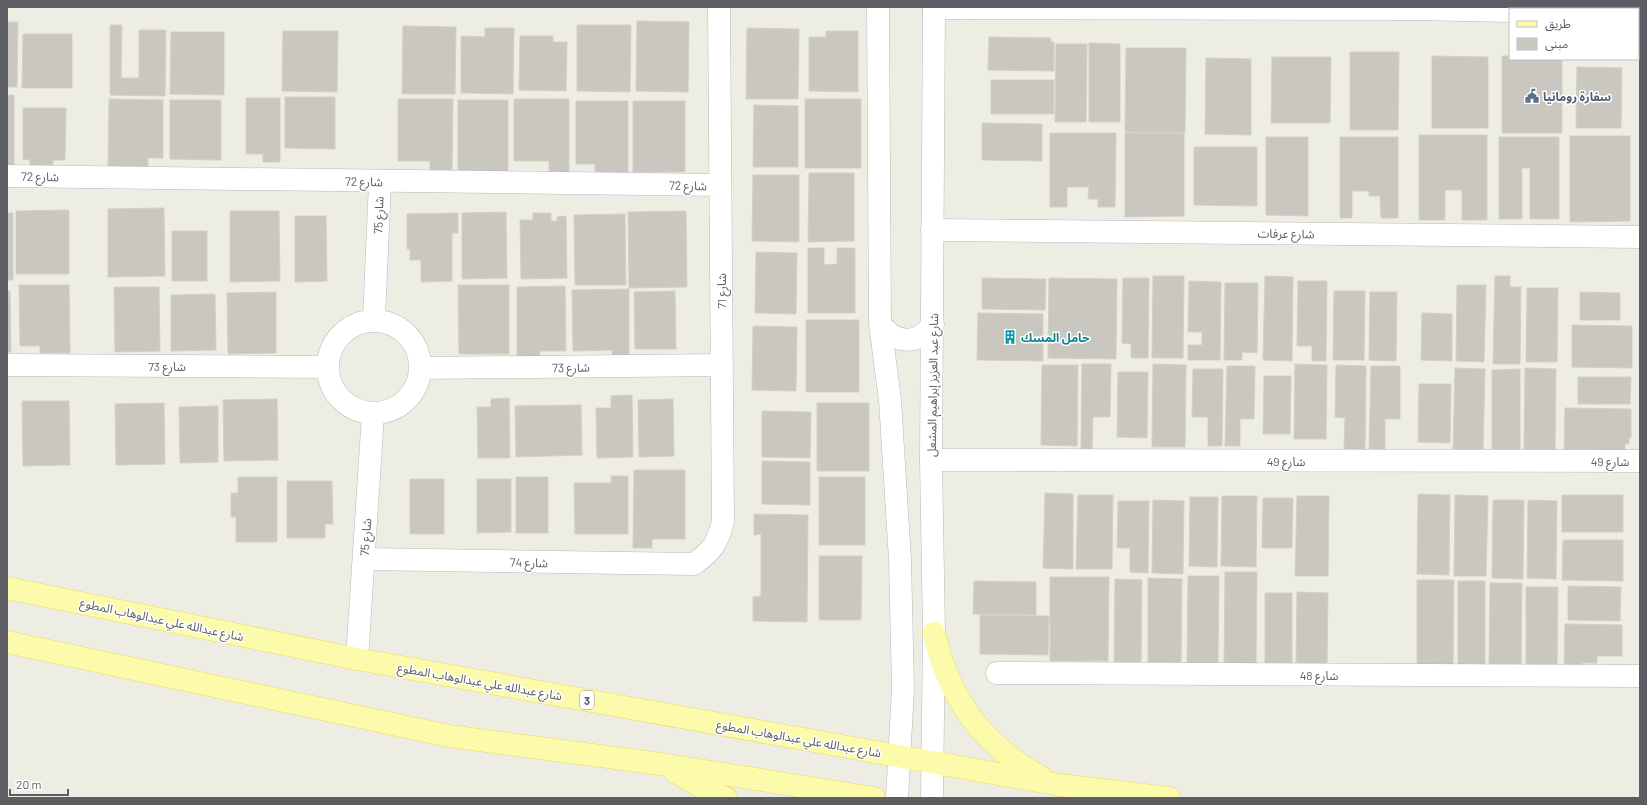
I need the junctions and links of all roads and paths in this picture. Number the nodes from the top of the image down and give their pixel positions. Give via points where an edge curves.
1 (719, 7) edge
2 (878, 7) edge
3 (934, 7) edge
4 (1504, 10) edge
5 (7, 176) edge
6 (380, 182) junction
7 (720, 185) junction
8 (932, 230) junction
9 (1640, 237) edge
10 (374, 320) junction
11 (880, 324) junction
12 (933, 324) junction
13 (7, 365) edge
14 (722, 366) junction
15 (327, 367) junction
16 (421, 368) junction
17 (373, 414) junction
18 (931, 460) junction
19 (1640, 461) edge
20 (364, 559) junction
21 (694, 564) joint
22 (7, 588) edge
23 (934, 633) junction
24 (7, 642) edge
25 (357, 659) junction
26 (997, 673) dead end
27 (1640, 676) edge
28 (899, 756) junction
29 (933, 762) junction
30 (661, 764) junction
31 (1060, 785) junction
32 (726, 798) edge
33 (874, 798) edge
34 (897, 798) edge
35 (932, 798) edge
36 (1169, 798) edge

1 - 7 street, شارع 71
2 - 11 street
3 - 4 street
3 - 8 street, شارع عبد العزيز إبراهيم المشعل
5 - 6 street, شارع 72
6 - 7 street, شارع 72
6 - 10 street, شارع 75
7 - 14 street, شارع 71
8 - 9 street, شارع عرفات
8 - 12 street, شارع عبد العزيز إبراهيم المشعل
10 - 15 street via 356,324 341,334 331,349
10 - 16 street via 392,324 408,335 418,350
11 - 12 street via 892,336 908,340 928,332
11 - 28 street via 890,400 900,560 903,690
12 - 18 street, شارع عبد العزيز إبراهيم المشعل
13 - 15 street, شارع 73
14 - 16 street, شارع 73
14 - 21 street, شارع 71 via 723,521 714,546 706,556
15 - 17 street via 330,384 340,400 355,410
16 - 17 street via 417,386 406,401 391,411
17 - 20 street, شارع 75
18 - 19 street, شارع 49
18 - 23 street, شارع عبد العزيز إبراهيم المشعل
20 - 21 street, شارع 74
20 - 25 street, شارع 75
22 - 25 main road, شارع عبدالله علي عبدالوهاب المطوع / 3
23 - 29 street, شارع عبد العزيز إبراهيم المشعل
23 - 31 main road via 947,676 973,722 1004,753 1040,777
24 - 30 main road via 450,736
25 - 28 main road, شارع عبدالله علي عبدالوهاب المطوع / 3
26 - 27 street, شارع 48
28 - 29 main road, شارع عبدالله علي عبدالوهاب المطوع / 3
28 - 34 street
29 - 31 main road, شارع عبدالله علي عبدالوهاب المطوع / 3
29 - 35 street, شارع عبد العزيز إبراهيم المشعل
30 - 32 main road
30 - 33 main road
31 - 36 main road, شارع عبدالله علي عبدالوهاب المطوع / 3

